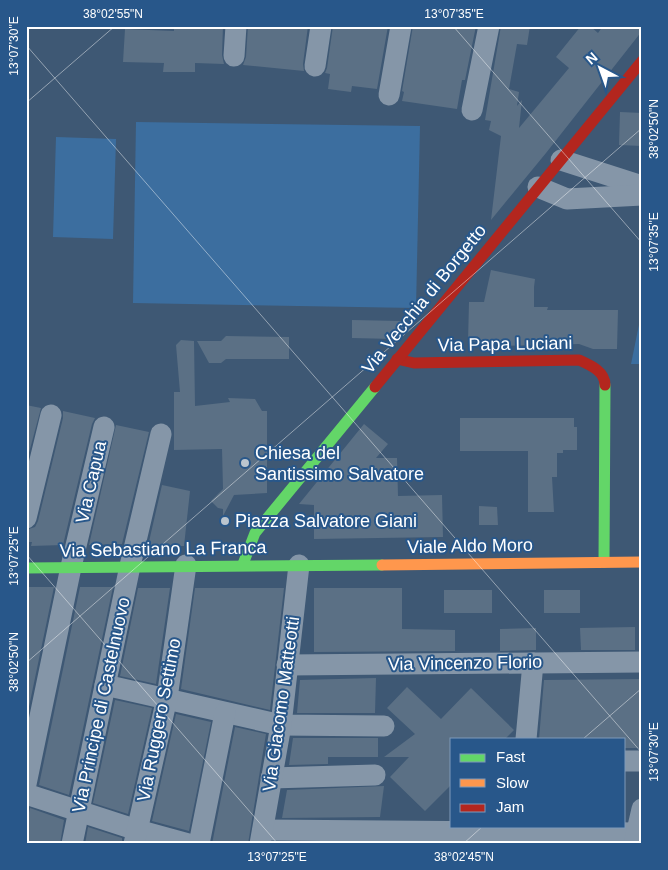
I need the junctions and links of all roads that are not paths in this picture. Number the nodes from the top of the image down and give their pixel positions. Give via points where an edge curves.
1 (236, 26) edge
2 (321, 26) edge
3 (401, 26) edge
4 (489, 26) edge
5 (234, 56) dead end
6 (642, 61) edge
7 (315, 66) dead end
8 (389, 95) dead end
9 (472, 110) dead end
10 (561, 160) junction
11 (642, 186) edge
12 (538, 187) junction
13 (642, 195) edge
14 (397, 359) junction
15 (51, 415) dead end
16 (104, 427) dead end
17 (161, 434) dead end
18 (26, 518) edge
19 (604, 562) junction
20 (642, 562) edge
21 (243, 564) junction
22 (186, 565) junction
23 (299, 565) junction
24 (130, 566) junction
25 (71, 567) junction
26 (26, 568) edge
27 (642, 662) edge
28 (533, 663) junction
29 (287, 665) junction
30 (105, 685) junction
31 (167, 698) junction
32 (225, 714) junction
33 (281, 725) junction
34 (384, 726) dead end
35 (526, 738) edge
36 (626, 761) edge
37 (642, 761) edge
38 (375, 775) dead end
39 (271, 778) junction
40 (26, 784) edge
41 (26, 794) edge
42 (642, 809) edge
43 (78, 811) junction
44 (516, 829) edge
45 (135, 837) edge
46 (262, 837) edge
47 (638, 837) edge
48 (333, 838) edge
49 (558, 838) edge
50 (72, 844) edge
51 (188, 844) edge
52 (198, 844) edge

1 - 5 street
2 - 7 street
3 - 8 street
4 - 9 street
6 - 10 main road, Via Vecchia di Borgetto
10 - 11 street
10 - 12 main road, Via Vecchia di Borgetto
12 - 13 street via 567,199
12 - 14 main road, Via Vecchia di Borgetto
14 - 19 main road, Via Papa Luciani via 414,363 579,360 597,369 605,381
14 - 21 main road, Via Vecchia di Borgetto via 255,533
15 - 18 street
16 - 25 street, Via Capua
17 - 24 street, Via Principe di Castelnuovo
19 - 20 main road, Viale Aldo Moro
19 - 23 main road, Viale Aldo Moro
21 - 22 main road, Via Sebastiano La Franca
21 - 23 main road, Via Sebastiano La Franca
22 - 24 main road, Via Sebastiano La Franca
22 - 31 street, Via Ruggero Settimo
23 - 29 street, Via Giacomo Matteotti
24 - 25 main road, Via Sebastiano La Franca
24 - 30 street, Via Principe di Castelnuovo
25 - 26 main road, Via Sebastiano La Franca
25 - 40 street, Via Capua
27 - 28 street, Via Vincenzo Florio
28 - 29 street, Via Vincenzo Florio
28 - 35 street
29 - 33 street, Via Giacomo Matteotti
30 - 31 street
30 - 43 street, Via Principe di Castelnuovo
31 - 32 street
31 - 45 street, Via Ruggero Settimo
32 - 33 street
32 - 52 street
33 - 34 street
33 - 39 street, Via Giacomo Matteotti
36 - 37 street
38 - 39 street
39 - 46 street, Via Giacomo Matteotti
41 - 43 street
42 - 47 street
43 - 45 street
43 - 50 street, Via Principe di Castelnuovo
44 - 48 street
44 - 49 street
45 - 51 street
46 - 48 street
47 - 49 street

